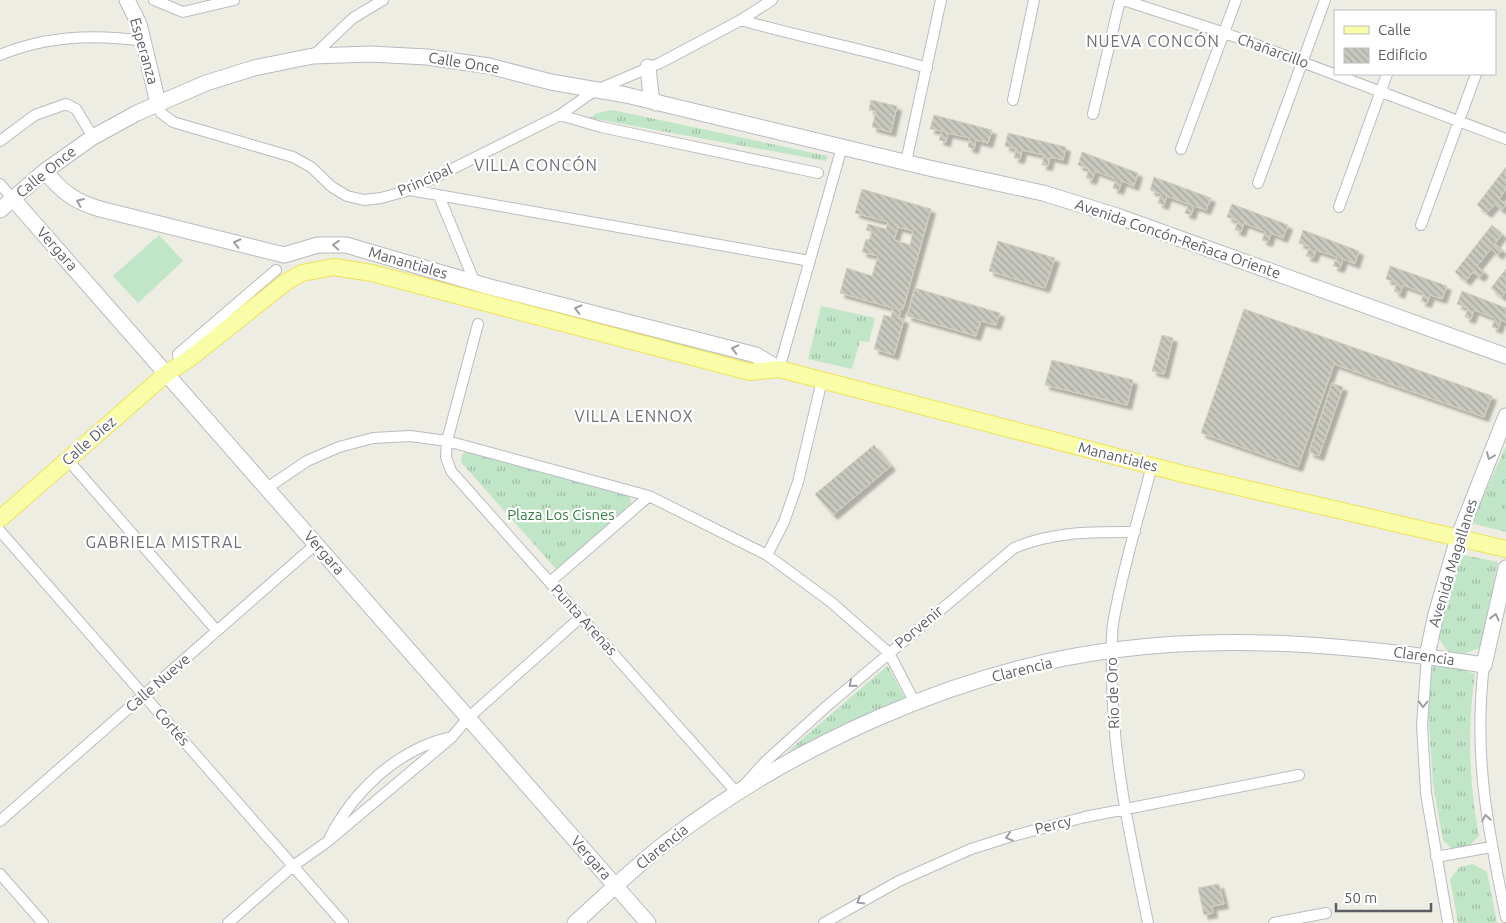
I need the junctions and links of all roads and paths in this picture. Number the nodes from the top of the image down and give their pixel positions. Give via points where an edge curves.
1 (127, 0) edge
2 (154, 0) edge
3 (234, 0) edge
4 (383, 0) edge
5 (772, 0) edge
6 (941, 0) edge
7 (1034, 0) edge
8 (1121, 0) edge
9 (1236, 0) edge
10 (1325, 0) edge
11 (741, 20) junction
12 (1224, 33) junction
13 (144, 41) junction
14 (0, 55) edge
15 (313, 56) junction
16 (1302, 62) junction
17 (648, 67) junction
18 (927, 68) junction
19 (1334, 74) edge
20 (1337, 75) edge
21 (1387, 75) edge
22 (1476, 75) edge
23 (594, 91) junction
24 (1380, 91) junction
25 (1013, 100) dead end
26 (158, 103) junction
27 (656, 103) junction
28 (1094, 114) dead end
29 (560, 115) junction
30 (1458, 122) junction
31 (93, 137) junction
32 (1506, 139) edge
33 (0, 140) edge
34 (842, 147) junction
35 (1181, 149) dead end
36 (906, 162) junction
37 (45, 171) junction
38 (818, 173) dead end
39 (1258, 183) dead end
40 (0, 184) edge
41 (410, 190) junction
42 (439, 196) junction
43 (13, 199) junction
44 (1339, 207) dead end
45 (0, 210) edge
46 (1421, 225) dead end
47 (810, 262) junction
48 (346, 268) joint
49 (276, 270) dead end
50 (476, 283) junction
51 (478, 324) dead end
52 (1506, 356) edge
53 (174, 369) junction
54 (779, 369) junction
55 (822, 380) junction
56 (1506, 418) edge
57 (447, 441) junction
58 (68, 460) junction
59 (1152, 465) junction
60 (267, 488) junction
61 (649, 496) junction
62 (0, 519) edge
63 (0, 531) edge
64 (1135, 532) junction
65 (1458, 538) junction
66 (316, 544) junction
67 (1506, 548) edge
68 (767, 555) junction
69 (1506, 568) edge
70 (550, 582) junction
71 (581, 617) junction
72 (217, 631) junction
73 (1112, 650) junction
74 (889, 653) junction
75 (1427, 656) junction
76 (1484, 665) junction
77 (144, 695) junction
78 (915, 703) junction
79 (468, 718) junction
80 (451, 738) junction
81 (1299, 775) dead end
82 (737, 792) junction
83 (1125, 810) junction
84 (0, 821) edge
85 (327, 842) junction
86 (1491, 847) junction
87 (1436, 858) junction
88 (293, 866) junction
89 (0, 874) edge
90 (616, 886) junction
91 (1326, 913) dead end
92 (1506, 917) edge
93 (43, 923) edge
94 (228, 923) edge
95 (343, 923) edge
96 (575, 923) edge
97 (648, 923) edge
98 (824, 923) edge
99 (1148, 923) edge
100 (1274, 923) edge
101 (1448, 923) edge

1 - 13 street, Esperanza
2 - 3 street via 183,12
4 - 15 street via 353,18
5 - 11 street, Principal
6 - 18 street
7 - 25 street
8 - 12 street, Chañarcillo
8 - 28 street
9 - 12 street
10 - 16 street
11 - 17 street, Principal
11 - 18 street
12 - 16 street, Chañarcillo
12 - 35 street
13 - 14 street via 107,37 67,38 25,46
13 - 26 street, Esperanza
15 - 23 street, Calle Once via 370,54 435,58 490,66
15 - 26 street, Calle Once via 225,77
16 - 19 street, Chañarcillo
16 - 39 street
17 - 23 street, Principal
17 - 27 street via 651,96
18 - 36 street
20 - 24 street, Chañarcillo
21 - 24 street
22 - 30 street
23 - 27 street, Calle Once
23 - 29 street, Principal
24 - 30 street, Chañarcillo
24 - 44 street
26 - 31 street, Calle Once
26 - 41 street, Principal via 161,113 173,122 293,157 311,167 346,196 372,200
27 - 34 street, Calle Once
29 - 38 street via 601,128
29 - 41 street, Principal
30 - 32 street, Chañarcillo
30 - 46 street
31 - 33 street via 76,109 66,104 34,115
31 - 37 street, Calle Once
34 - 36 street, Avenida Concón-Reñaca Oriente
34 - 47 street
36 - 52 street, Avenida Concón-Reñaca Oriente via 1077,203
37 - 43 street, Calle Once
50 -> 37 street, Manantiales via 346,246 318,245 284,255 100,209 80,203 64,193
40 - 43 street, Vergara
41 - 42 street
42 - 47 street
42 - 50 street
43 - 45 street, Calle Once
43 - 53 street, Vergara
47 - 54 street
48 - 53 main road, Calle Diez via 322,267 294,277
48 - 54 main road, Manantiales via 750,372
49 - 53 street, Calle Diez via 178,354
54 -> 50 street, Manantiales via 756,355
51 - 57 street, Punta Arenas
53 - 58 main road, Calle Diez
53 - 60 street, Vergara
54 - 55 main road, Manantiales
55 - 59 main road, Manantiales
55 - 68 street via 798,482 784,522
56 -> 65 street, Avenida Magallanes
57 - 60 street via 391,436 356,442 307,461
57 - 61 street
57 - 70 street, Punta Arenas via 446,457 451,471
58 - 62 main road, Calle Diez
58 - 72 street
59 - 64 street, Río de Oro
59 - 65 main road, Manantiales
60 - 66 street, Vergara
61 - 68 street
61 - 70 street
63 - 77 street, Cortés
64 - 73 street, Río de Oro via 1113,624
64 - 74 street, Porvenir via 1062,533 1014,548
65 - 67 main road, Manantiales
65 - 75 street, Avenida Magallanes
66 - 72 street, Calle Nueve
66 - 79 street, Vergara
68 - 74 street via 831,602
76 -> 69 street
70 - 71 street, Punta Arenas
71 - 79 street
71 - 82 street, Punta Arenas
72 - 77 street, Calle Nueve
73 - 75 street, Clarencia via 1278,643 1368,648
73 - 78 street, Clarencia via 1014,671
73 - 83 street, Río de Oro via 1114,726
74 - 78 street
74 -> 82 street, Porvenir via 765,762
75 - 76 street, Clarencia
75 -> 87 street, Avenida Magallanes via 1423,760
86 -> 76 street via 1480,760
77 - 84 street, Calle Nueve
77 - 88 street, Cortés
78 - 82 street, Clarencia via 836,737
79 - 80 street
79 - 90 street, Vergara
80 - 85 street
80 - 85 street via 412,751 382,773 351,804
81 - 83 street, Percy
82 - 90 street, Clarencia via 667,841
83 -> 98 street, Percy via 1047,826 971,849 898,881
83 - 99 street, Río de Oro
85 - 88 street
86 - 87 street
86 - 92 street
87 - 101 street, Avenida Magallanes
88 - 94 street
88 - 95 street, Cortés
89 - 93 street
90 - 96 street, Clarencia
90 - 97 street, Vergara
91 - 100 street

